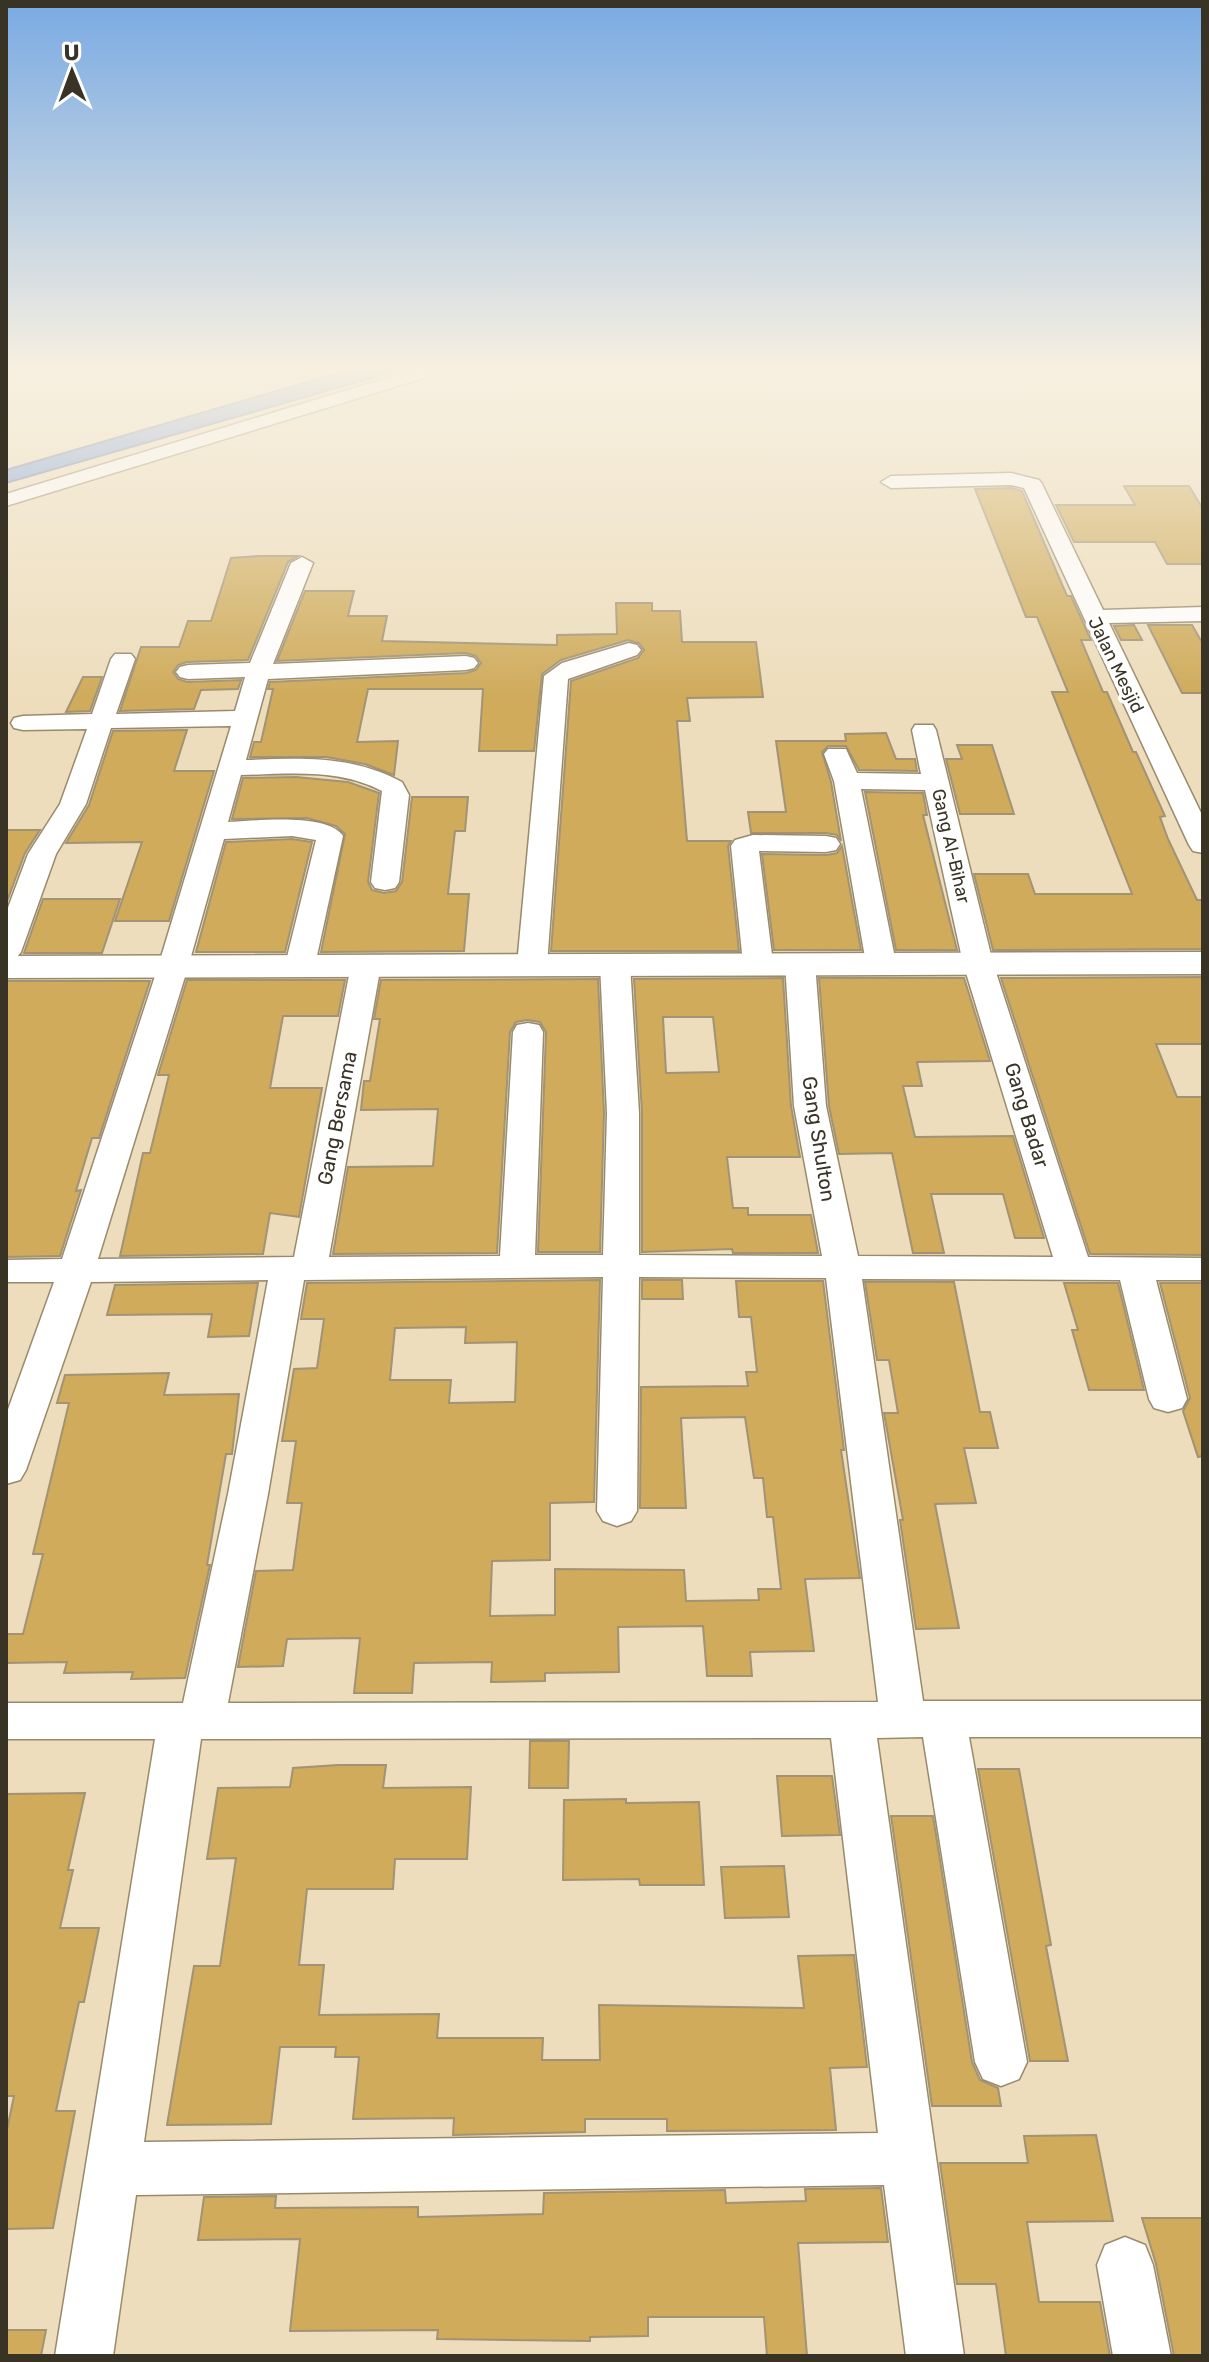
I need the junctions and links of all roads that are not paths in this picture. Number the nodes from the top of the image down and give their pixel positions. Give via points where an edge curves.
1 (84, 476) edge
2 (891, 482) dead end
3 (6, 500) edge
4 (302, 563) dead end
5 (1203, 614) edge
6 (1093, 617) junction
7 (629, 650) dead end
8 (123, 659) dead end
9 (466, 663) dead end
10 (259, 671) junction
11 (188, 672) dead end
12 (246, 718) junction
13 (103, 722) junction
14 (23, 723) dead end
15 (924, 730) dead end
16 (837, 754) dead end
17 (232, 768) junction
18 (847, 781) junction
19 (936, 782) junction
20 (214, 831) junction
21 (826, 844) dead end
22 (1203, 845) edge
23 (385, 882) dead end
24 (6, 952) edge
25 (758, 963) junction
26 (800, 963) junction
27 (881, 963) junction
28 (978, 963) junction
29 (1203, 963) edge
30 (615, 964) junction
31 (300, 965) junction
32 (366, 965) junction
33 (532, 965) junction
34 (6, 967) edge
35 (173, 967) junction
36 (528, 1032) dead end
37 (517, 1266) junction
38 (623, 1266) junction
39 (842, 1266) junction
40 (1074, 1268) junction
41 (299, 1269) junction
42 (1135, 1269) junction
43 (1203, 1269) edge
44 (6, 1271) edge
45 (76, 1272) junction
46 (1168, 1399) dead end
47 (10, 1449) edge
48 (617, 1511) dead end
49 (1203, 1719) edge
50 (191, 1720) junction
51 (6, 1721) edge
52 (852, 1721) junction
53 (923, 1721) junction
54 (1001, 2062) dead end
55 (908, 2159) junction
56 (114, 2169) junction
57 (1125, 2265) dead end
58 (84, 2356) edge
59 (935, 2356) edge
60 (1142, 2356) edge

1 - 3 street
2 - 6 street, Jalan Mesjid via 1011,479 1032,484
4 - 10 street
5 - 6 street
6 - 22 street, Jalan Mesjid
7 - 33 street via 556,676
8 - 13 street
9 - 10 street
10 - 11 street
10 - 12 street
12 - 13 street
12 - 17 street
13 - 14 street
13 - 24 street via 73,804 42,854
15 - 19 street, Gang Al-Bihar
16 - 18 street
17 - 20 street
17 - 23 street via 339,768 393,787
18 - 19 street
18 - 27 street
19 - 28 street, Gang Al-Bihar
20 - 31 street via 328,833
20 - 35 street
21 - 25 street via 745,846
25 - 26 street
25 - 30 street
26 - 27 street
26 - 39 street, Gang Shulton via 810,1106
27 - 28 street
28 - 29 street
28 - 40 street, Gang Badar
30 - 33 street
30 - 38 street via 623,1113
31 - 32 street
31 - 35 street
32 - 33 street
32 - 41 street, Gang Bersama
34 - 35 street
35 - 45 street
36 - 37 street
37 - 38 street
37 - 41 street
38 - 39 street
38 - 48 street
39 - 40 street
39 - 53 street, Gang Shulton
40 - 42 street
41 - 45 street
41 - 50 street, Gang Bersama
42 - 43 street
42 - 46 street
44 - 45 street
45 - 47 street
49 - 53 street
50 - 51 street
50 - 52 street
50 - 56 street, Gang Bersama
52 - 53 street
52 - 55 street
53 - 54 street, Gang Shulton
55 - 56 street
55 - 59 street
56 - 58 street, Gang Bersama
57 - 60 street

